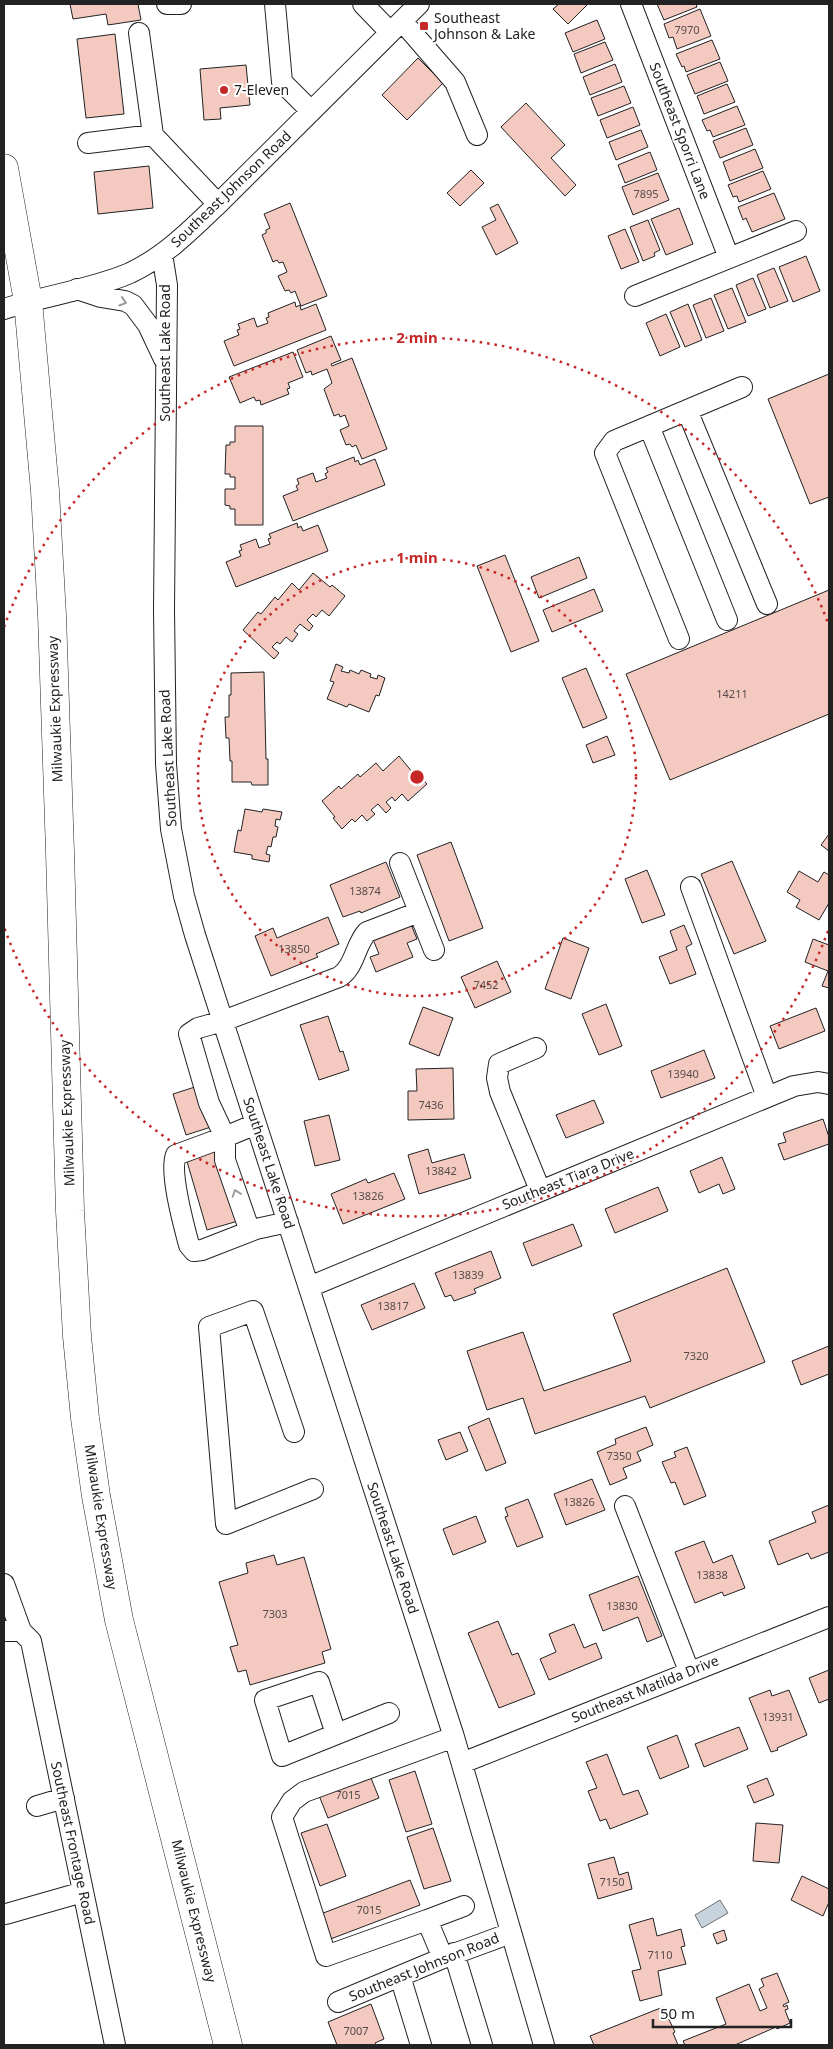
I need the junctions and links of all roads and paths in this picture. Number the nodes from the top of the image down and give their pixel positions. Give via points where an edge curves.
1 (166, 4) edge
2 (181, 4) edge
3 (275, 4) edge
4 (363, 4) edge
5 (419, 4) edge
6 (630, 4) edge
7 (396, 26) junction
8 (139, 33) dead end
9 (311, 111) junction
10 (153, 135) junction
11 (477, 135) dead end
12 (88, 142) dead end
13 (4, 168) edge
14 (218, 204) junction
15 (796, 231) dead end
16 (162, 254) junction
17 (729, 258) junction
18 (77, 289) junction
19 (635, 296) dead end
20 (16, 305) edge
21 (165, 361) junction
22 (742, 387) dead end
23 (687, 410) junction
24 (649, 426) junction
25 (767, 604) dead end
26 (727, 620) dead end
27 (679, 639) dead end
28 (400, 863) dead end
29 (691, 887) dead end
30 (419, 912) junction
31 (434, 950) dead end
32 (223, 1021) junction
33 (536, 1048) dead end
34 (829, 1084) edge
35 (767, 1097) junction
36 (256, 1124) junction
37 (225, 1137) junction
38 (540, 1190) junction
39 (288, 1222) junction
40 (252, 1228) junction
41 (310, 1287) junction
42 (294, 1432) dead end
43 (313, 1489) dead end
44 (624, 1506) dead end
45 (4, 1584) edge
46 (829, 1617) edge
47 (19, 1634) edge
48 (689, 1671) junction
49 (389, 1713) dead end
50 (336, 1734) dead end
51 (454, 1737) junction
52 (462, 1763) junction
53 (64, 1798) junction
54 (37, 1806) dead end
55 (84, 1892) junction
56 (464, 1906) dead end
57 (6, 1914) dead end
58 (426, 1920) junction
59 (511, 1932) junction
60 (449, 1956) junction
61 (400, 1976) junction
62 (338, 2002) dead end
63 (116, 2045) edge
64 (228, 2045) edge
65 (421, 2045) edge
66 (482, 2045) edge
67 (544, 2045) edge

1 - 2 street
3 - 9 street via 282,82
4 - 7 street
5 - 7 street, Southeast Johnson Road
6 - 17 street, Southeast Sporri Lane
7 - 9 street, Southeast Johnson Road
7 - 11 street via 455,82
8 - 10 street
9 - 14 street, Southeast Johnson Road
10 - 12 street
10 - 14 street
13 - 20 highway, Milwaukie Expressway
14 - 16 street, Southeast Johnson Road
15 - 17 street
16 - 18 street, Southeast Johnson Road via 128,273
16 - 21 street, Southeast Lake Road via 166,285
17 - 19 street
18 - 20 street, Southeast Johnson Road
18 -> 21 street via 133,306 148,325
20 - 64 highway, Milwaukie Expressway via 42,456 52,615 70,1211 85,1418 119,1620
21 - 32 street, Southeast Lake Road via 165,707 171,829 184,896
22 - 23 street
23 - 24 street
23 - 25 street
24 - 26 street
24 - 27 street via 614,441 605,453
28 - 30 street
29 - 35 street
30 - 31 street
30 - 32 street via 367,932 346,973 339,977
32 - 36 street, Southeast Lake Road
32 - 37 street via 189,1034 209,1103
33 - 38 street via 499,1064 497,1078
34 - 35 street, Southeast Tiara Drive via 818,1082 794,1086
35 - 38 street, Southeast Tiara Drive
36 - 37 street
36 - 39 street, Southeast Lake Road
40 -> 37 street via 225,1160
37 - 40 street via 176,1155 173,1162 189,1245 194,1252 202,1250
38 - 41 street, Southeast Tiara Drive
39 - 40 street
39 - 41 street, Southeast Lake Road
41 - 51 street, Southeast Lake Road
42 - 43 street via 253,1311 209,1328 226,1524
44 - 48 street
45 - 47 street, Southeast Frontage Road
46 - 48 street, Southeast Matilda Drive
47 - 53 street, Southeast Frontage Road
48 - 52 street, Southeast Matilda Drive
49 - 50 street
51 - 52 street, Southeast Lake Road
51 - 58 street via 304,1792 292,1801 282,1817 326,1956
52 - 59 street, Southeast Lake Road
53 - 54 street
53 - 55 street, Southeast Frontage Road
55 - 57 street
55 - 63 street, Southeast Frontage Road
56 - 58 street
58 - 60 street
59 - 60 street, Southeast Johnson Road
59 - 67 street, Southeast Lake Road
60 - 61 street, Southeast Johnson Road
60 - 66 street
61 - 62 street, Southeast Johnson Road
61 - 65 street

